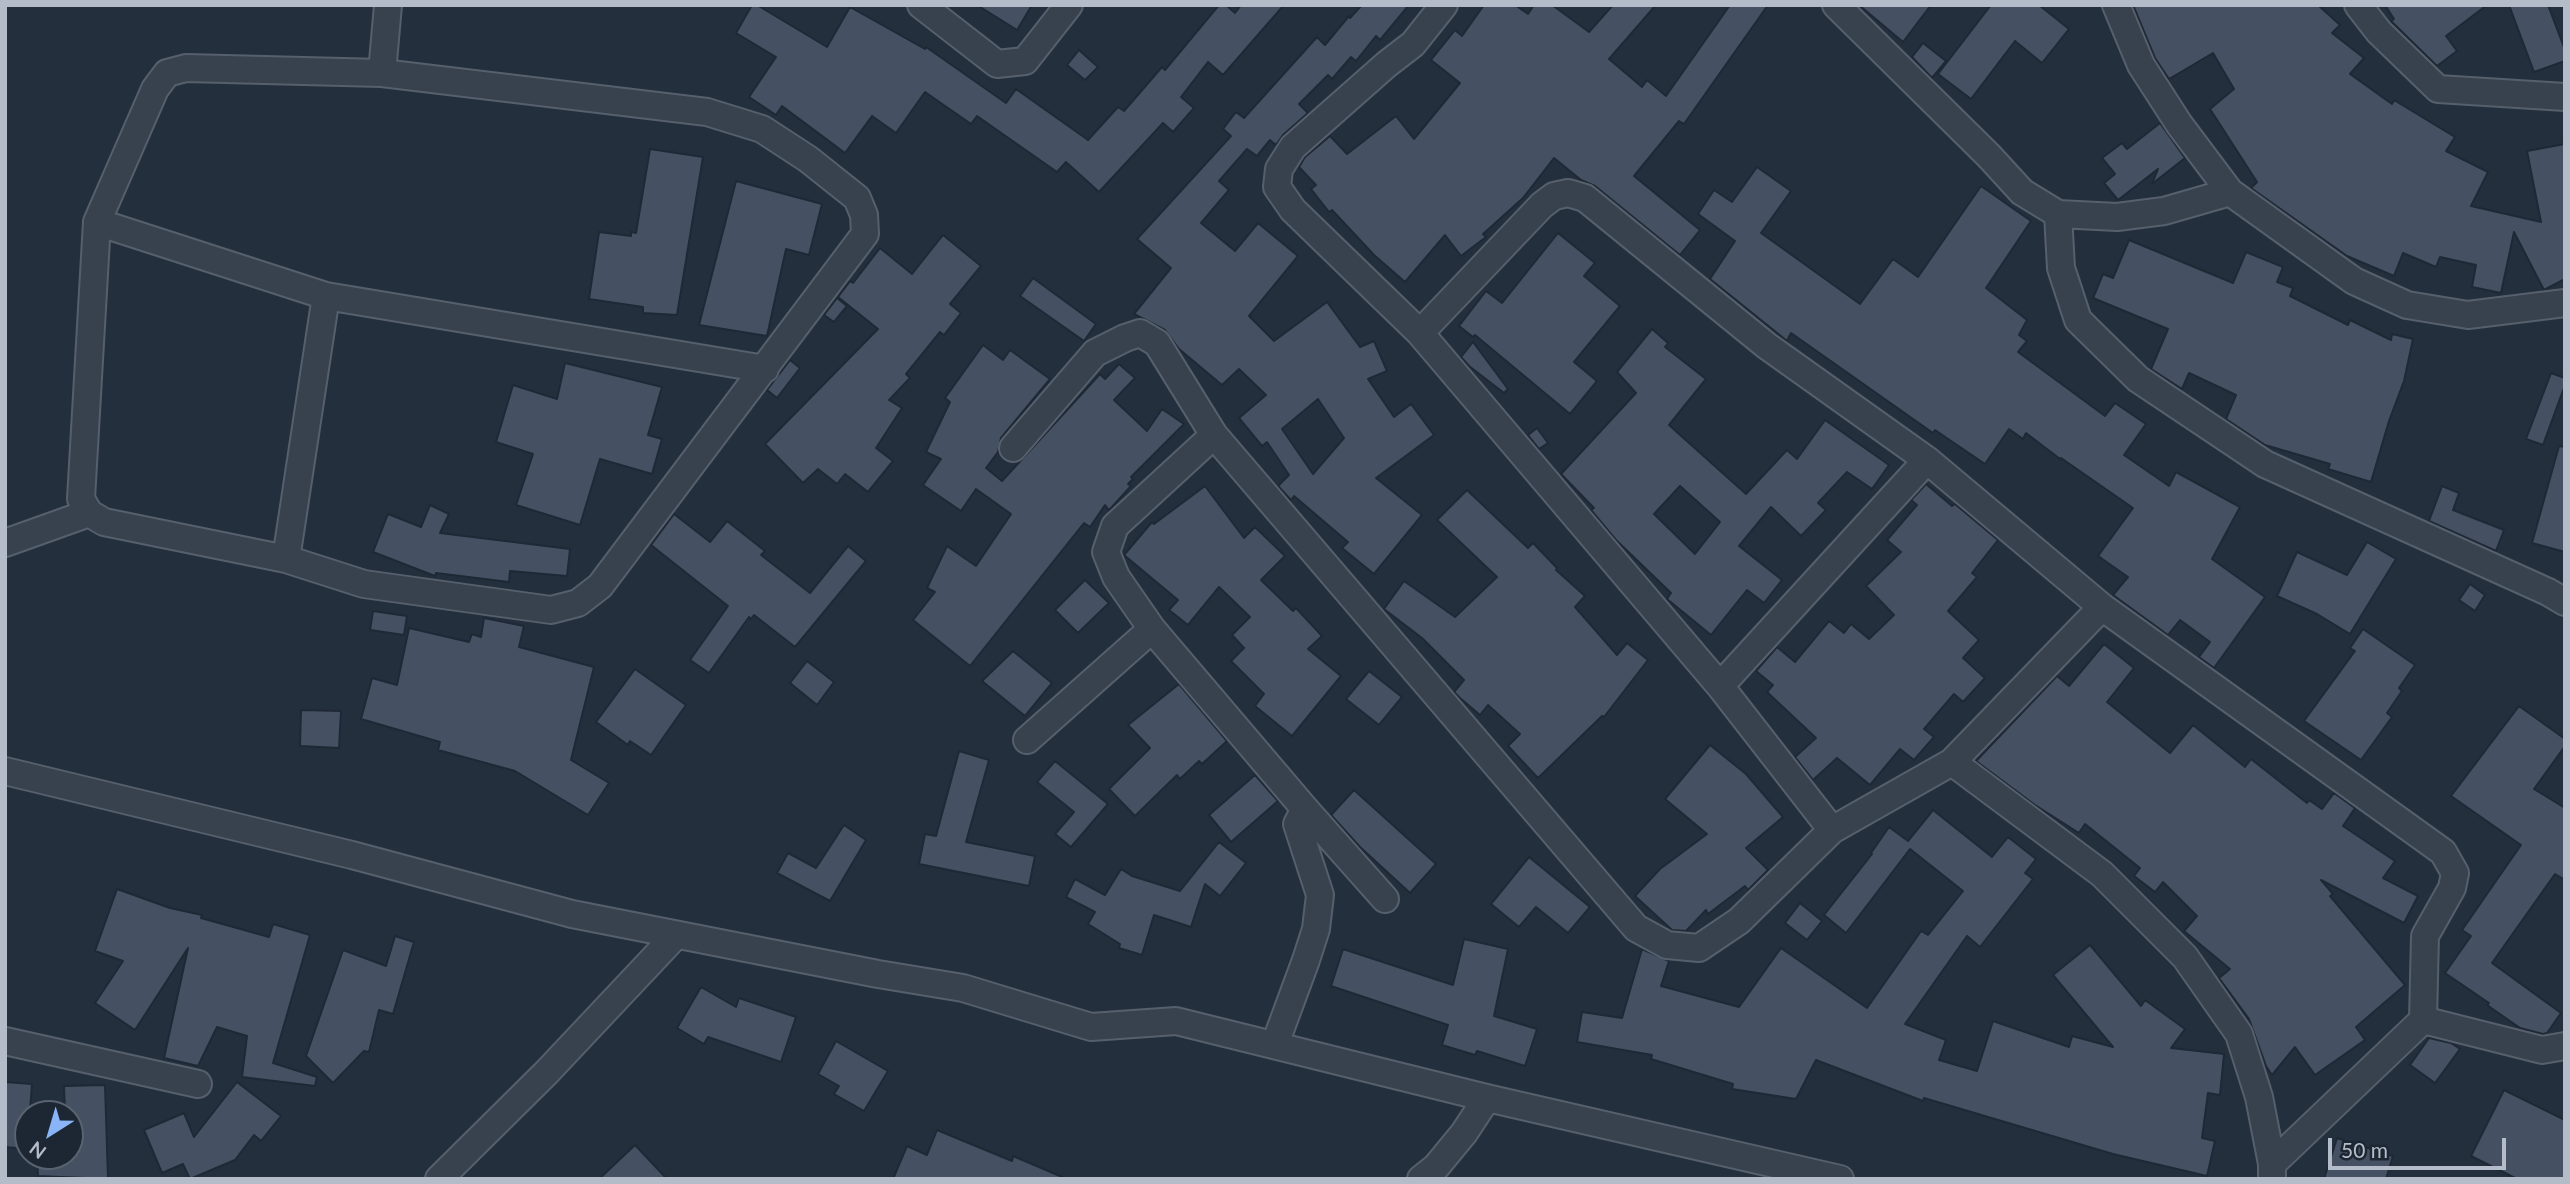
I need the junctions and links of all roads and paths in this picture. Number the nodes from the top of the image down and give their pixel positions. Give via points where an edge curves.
1 (388, 5) edge
2 (921, 5) edge
3 (1069, 5) edge
4 (1444, 5) edge
5 (1836, 5) edge
6 (2116, 5) edge
7 (2358, 5) edge
8 (382, 73) junction
9 (2565, 97) edge
10 (2230, 192) junction
11 (2058, 214) junction
12 (97, 222) junction
13 (326, 296) junction
14 (2565, 303) edge
15 (1420, 333) junction
16 (765, 369) junction
17 (1214, 435) junction
18 (1013, 448) dead end
19 (1927, 460) junction
20 (89, 513) junction
21 (5, 543) edge
22 (286, 559) junction
23 (2565, 602) edge
24 (2102, 607) junction
25 (1152, 629) junction
26 (1720, 686) junction
27 (1027, 740) dead end
28 (1952, 762) junction
29 (5, 771) edge
30 (1304, 810) junction
31 (1832, 830) junction
32 (1385, 899) dead end
33 (676, 934) junction
34 (2423, 1020) junction
35 (5, 1041) edge
36 (1275, 1044) junction
37 (2565, 1046) edge
38 (198, 1084) dead end
39 (1487, 1098) junction
40 (2272, 1171) edge
41 (439, 1179) edge
42 (1421, 1179) edge
43 (1840, 1179) edge

1 - 8 street
2 - 3 street via 997,64 1025,61
4 - 15 street via 1413,44 1293,147 1279,169 1278,187 1293,210
5 - 11 street via 2022,192
6 - 10 street via 2141,65
7 - 9 street via 2438,89
8 - 12 street via 186,68 167,73 155,89
8 - 16 street via 707,111 762,129 808,159 857,198 865,234
10 - 11 street via 2164,211 2117,217
10 - 14 street via 2354,281 2407,305 2468,315
11 - 23 street via 2061,268 2078,320 2138,379 2265,464
12 - 13 street
12 - 20 street via 81,499
13 - 16 street
13 - 22 street
15 - 19 street via 1542,205 1554,196 1585,198 1767,346
15 - 26 street
16 - 22 street via 600,586 578,603 551,610 364,584
17 - 18 street via 1157,343 1140,333 1095,353
17 - 25 street via 1115,526 1105,552 1116,577
17 - 31 street via 1636,928 1667,945 1699,948 1738,921
19 - 24 street
19 - 26 street
20 - 21 street
20 - 22 street via 104,522
24 - 28 street
24 - 34 street via 2443,852 2455,873 2452,888 2425,936
25 - 27 street
25 - 30 street
26 - 31 street
28 - 31 street
28 - 40 street via 2102,874 2185,957 2239,1034 2259,1097
29 - 33 street via 572,914
30 - 32 street
30 - 36 street via 1297,824 1320,895 1319,906 1316,929
33 - 36 street via 963,988 1091,1027 1176,1021
33 - 41 street
34 - 37 street via 2542,1050
34 - 40 street
35 - 38 street
36 - 39 street
39 - 42 street via 1464,1133
39 - 43 street

